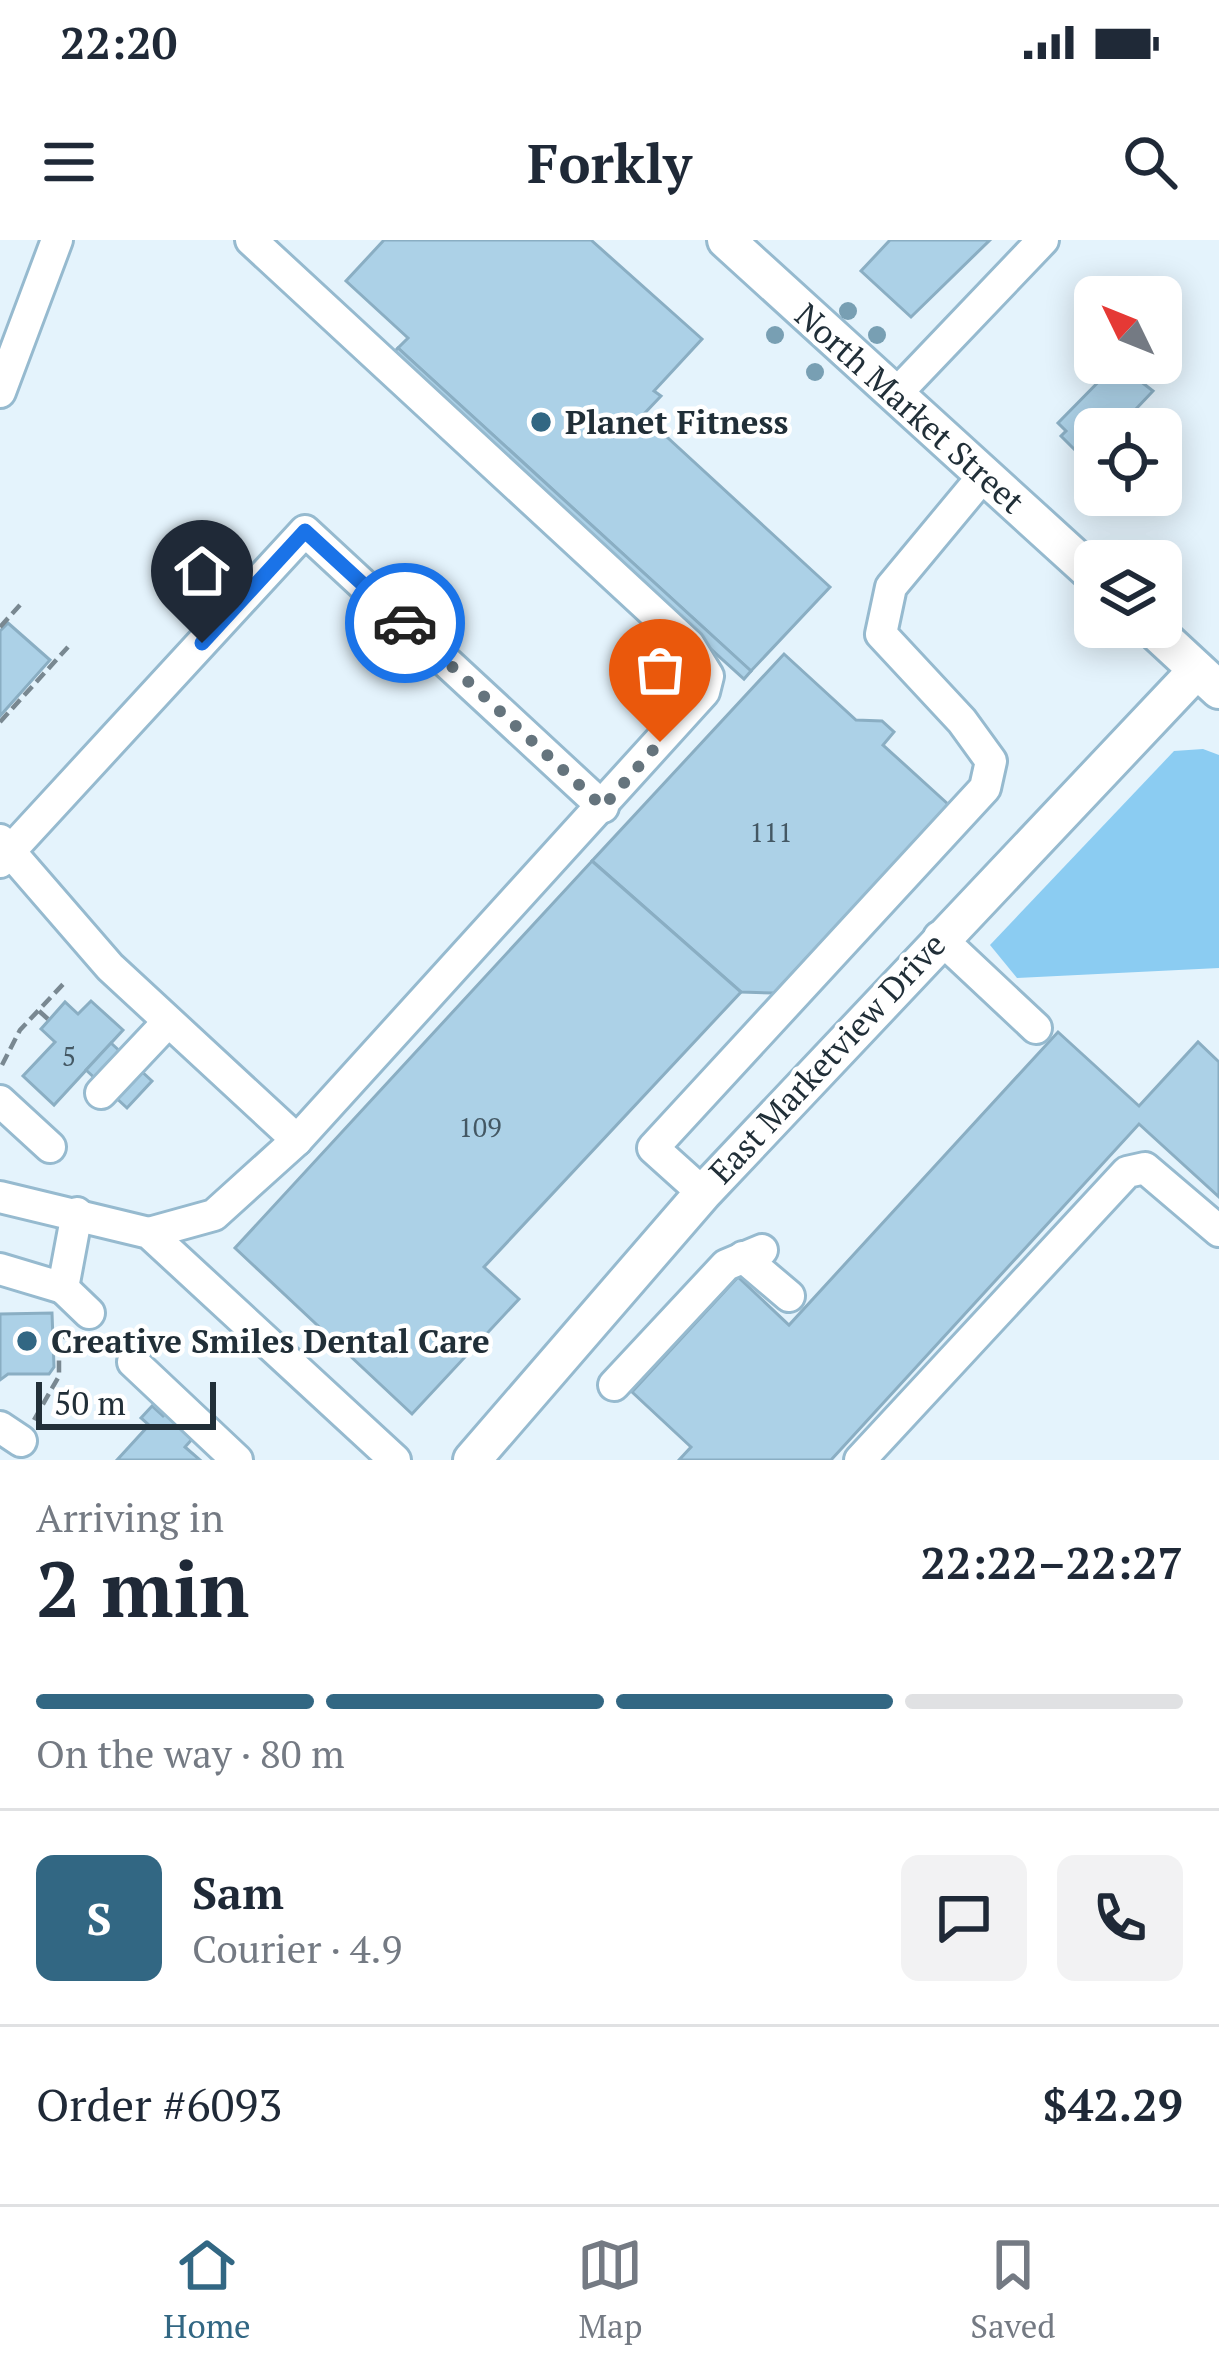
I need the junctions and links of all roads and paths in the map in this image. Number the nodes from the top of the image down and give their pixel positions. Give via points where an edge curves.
1 (57, 240) edge
2 (251, 240) edge
3 (726, 240) edge
4 (1043, 240) edge
5 (0, 392) edge
6 (896, 394) junction
7 (984, 475) junction
8 (1074, 557) edge
9 (20, 605) dead end
10 (0, 627) edge
11 (68, 647) dead end
12 (1174, 648) edge
13 (1208, 680) edge
14 (0, 722) edge
15 (603, 807) junction
16 (2, 851) edge
17 (939, 937) junction
18 (67, 980) dead end
19 (39, 1011) junction
20 (49, 1020) dead end
21 (167, 1023) junction
22 (1036, 1028) dead end
23 (2, 1065) edge
24 (101, 1093) dead end
25 (0, 1101) edge
26 (297, 1140) junction
27 (50, 1147) dead end
28 (703, 1193) junction
29 (0, 1197) edge
30 (77, 1213) junction
31 (214, 1214) junction
32 (1219, 1231) edge
33 (149, 1233) junction
34 (0, 1269) edge
35 (206, 1287) junction
36 (63, 1288) junction
37 (789, 1296) dead end
38 (89, 1313) joint
39 (133, 1362) dead end
40 (614, 1385) dead end
41 (11, 1434) edge
42 (373, 1447) edge
43 (237, 1460) edge
44 (395, 1460) edge
45 (472, 1460) edge
46 (860, 1460) edge

1 - 5 street
2 - 15 street via 700,657 704,692
3 - 6 main road, North Market Street
4 - 6 street
6 - 7 main road, North Market Street
7 - 8 main road, North Market Street
7 - 28 street via 891,587 881,634 991,761 985,788 652,1148
9 - 10 path
11 - 14 path
12 - 13 main road
13 - 17 main road, East Marketview Drive
15 - 16 street via 305,531
15 - 26 street
16 - 21 street
17 - 22 street
17 - 28 main road, East Marketview Drive
18 - 19 path
19 - 20 path
19 - 23 path
21 - 24 street
21 - 26 street
25 - 27 street
26 - 31 street
28 - 45 main road, East Marketview Drive
29 - 30 street
30 - 33 street
30 - 36 street
31 - 33 street
31 - 35 street via 199,1259
32 - 46 street via 1145,1168 1126,1172
33 - 35 street
34 - 36 street
35 - 42 street
36 - 38 street
37 - 40 street via 753,1254 726,1265
38 - 41 path via 59,1342 59,1376
39 - 43 street
42 - 44 street

